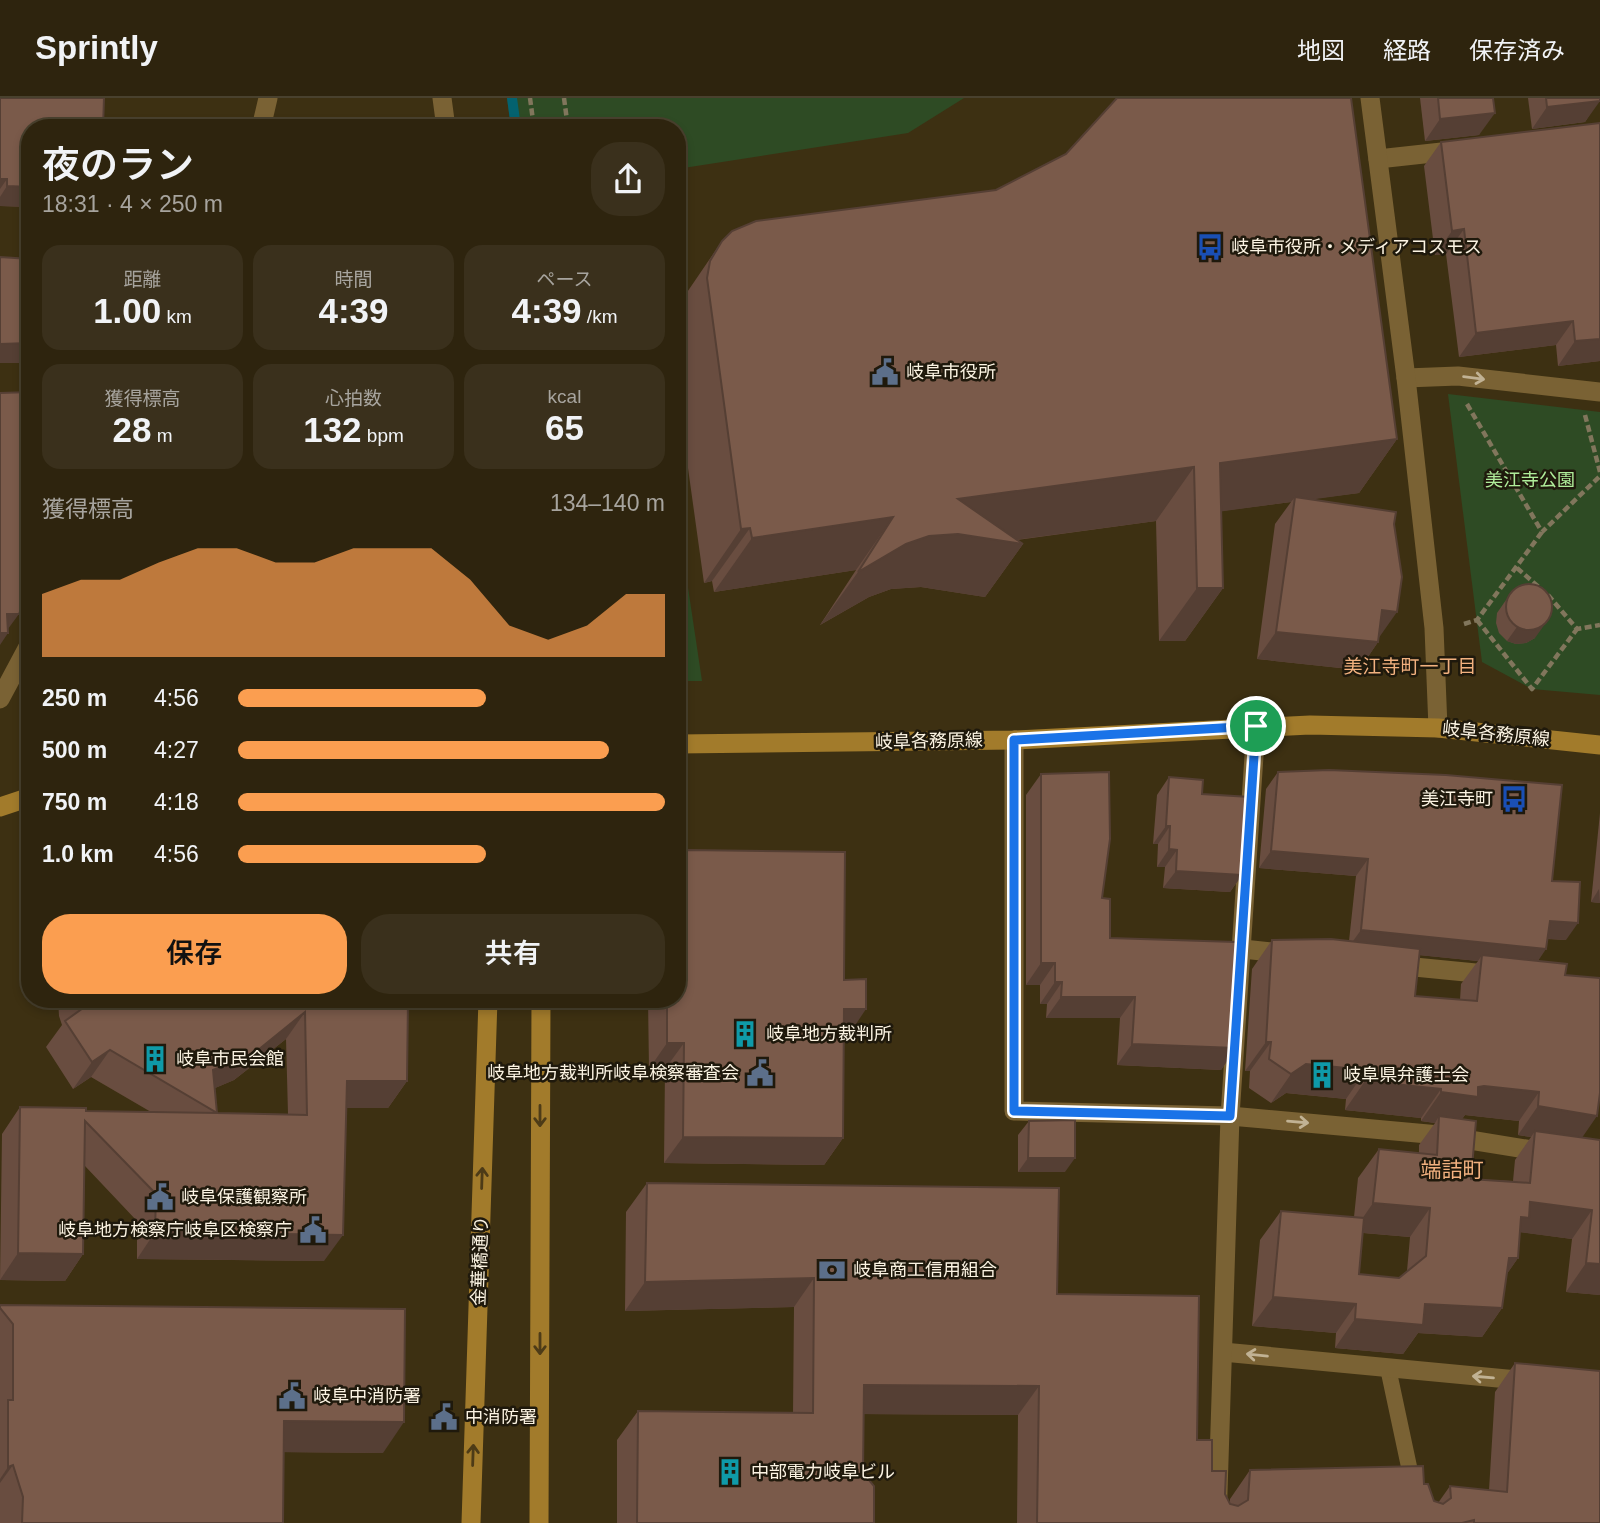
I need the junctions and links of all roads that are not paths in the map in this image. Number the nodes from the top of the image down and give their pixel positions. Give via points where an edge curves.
1 (268, 98) edge
2 (442, 98) edge
3 (1370, 98) edge
4 (263, 119) edge
5 (445, 119) edge
6 (1478, 147) edge
7 (1378, 159) junction
8 (1406, 378) junction
9 (1600, 392) edge
10 (21, 660) edge
11 (0, 699) edge
12 (1256, 726) junction
13 (1438, 728) junction
14 (1014, 740) junction
15 (686, 744) edge
16 (1600, 745) edge
17 (21, 800) edge
18 (0, 807) edge
19 (1243, 949) junction
20 (1311, 956) edge
21 (1380, 963) edge
22 (1518, 978) edge
23 (488, 1008) edge
24 (541, 1008) edge
25 (1230, 1116) junction
26 (1600, 1161) edge
27 (1223, 1352) junction
28 (1388, 1368) junction
29 (1547, 1382) edge
30 (471, 1523) edge
31 (539, 1523) edge
32 (1217, 1523) edge
33 (1421, 1523) edge

1 - 4 street
2 - 5 street
3 - 7 street
6 - 7 street
7 - 8 street
8 -> 9 street via 1458,376
8 - 13 street via 1434,628
10 - 11 street
12 - 13 main road, 岐阜各務原線
12 - 14 main road, 岐阜各務原線
12 - 19 street
13 - 16 main road, 岐阜各務原線
14 - 15 main road, 岐阜各務原線
14 - 25 street via 1014,1111
17 - 18 main road
19 - 20 street
19 - 25 street
21 - 22 street
30 -> 23 main road, 金華橋通り
24 -> 31 main road
25 -> 26 street via 1439,1136
25 - 27 street
28 -> 27 street
27 - 32 street
29 -> 28 street
28 - 33 lane

